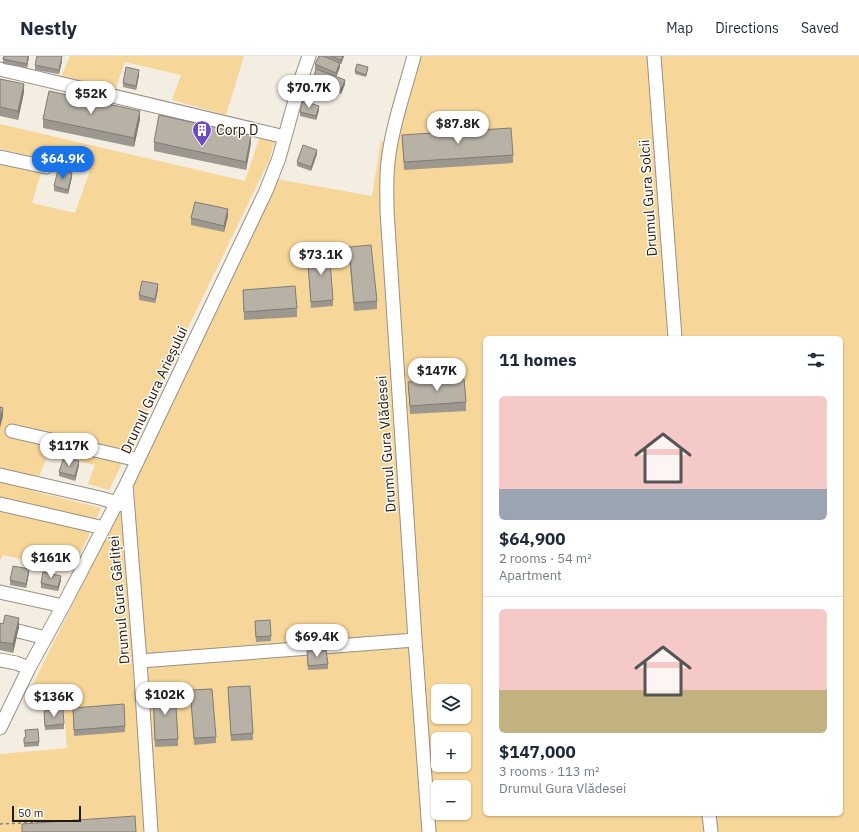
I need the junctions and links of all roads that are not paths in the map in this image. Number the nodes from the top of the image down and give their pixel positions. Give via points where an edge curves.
1 (308, 56) edge
2 (414, 56) edge
3 (654, 56) edge
4 (0, 69) edge
5 (285, 137) junction
6 (0, 157) edge
7 (46, 167) dead end
8 (674, 336) edge
9 (12, 431) dead end
10 (138, 460) junction
11 (0, 475) edge
12 (0, 504) edge
13 (123, 505) junction
14 (104, 528) junction
15 (0, 592) edge
16 (63, 606) junction
17 (18, 631) edge
18 (46, 638) junction
19 (415, 640) junction
20 (0, 660) edge
21 (140, 661) junction
22 (29, 668) junction
23 (0, 728) edge
24 (709, 816) edge
25 (151, 832) edge
26 (429, 832) edge
27 (711, 832) edge

1 - 5 street, Drumul Gura Arieșului
2 - 19 street, Drumul Gura Vlădesei via 390,146 387,211
3 - 8 street, Drumul Gura Solcii
4 - 5 street
5 - 10 street, Drumul Gura Arieșului via 266,191
6 - 7 street
9 - 10 street
10 - 13 street, Drumul Gura Arieșului via 126,486
11 - 13 street
12 - 14 street
13 - 14 street, Drumul Gura Arieșului
13 - 21 street, Drumul Gura Gârliței
14 - 16 street, Drumul Gura Arieșului
15 - 16 street
16 - 18 street, Drumul Gura Arieșului
17 - 18 street
18 - 22 street, Drumul Gura Arieșului
19 - 21 street
19 - 26 street, Drumul Gura Vlădesei
20 - 22 street
21 - 25 street, Drumul Gura Gârliței
22 - 23 street, Drumul Gura Arieșului
24 - 27 street

